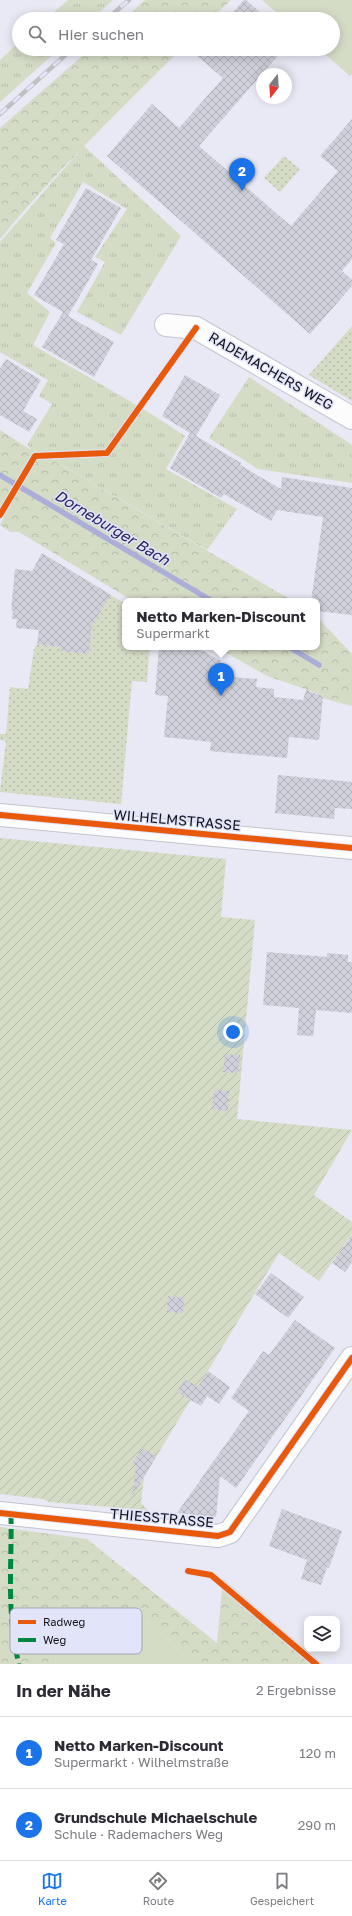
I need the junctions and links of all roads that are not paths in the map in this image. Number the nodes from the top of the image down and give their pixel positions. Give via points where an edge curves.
1 (166, 326) dead end
2 (352, 418) edge
3 (0, 816) edge
4 (352, 848) edge
5 (352, 1358) edge
6 (0, 1513) edge

1 - 2 street, RADEMACHERS WEG via 196,328
3 - 4 street, WILHELMSTRASSE
5 - 6 street, THIESSTRASSE via 230,1532 218,1536

